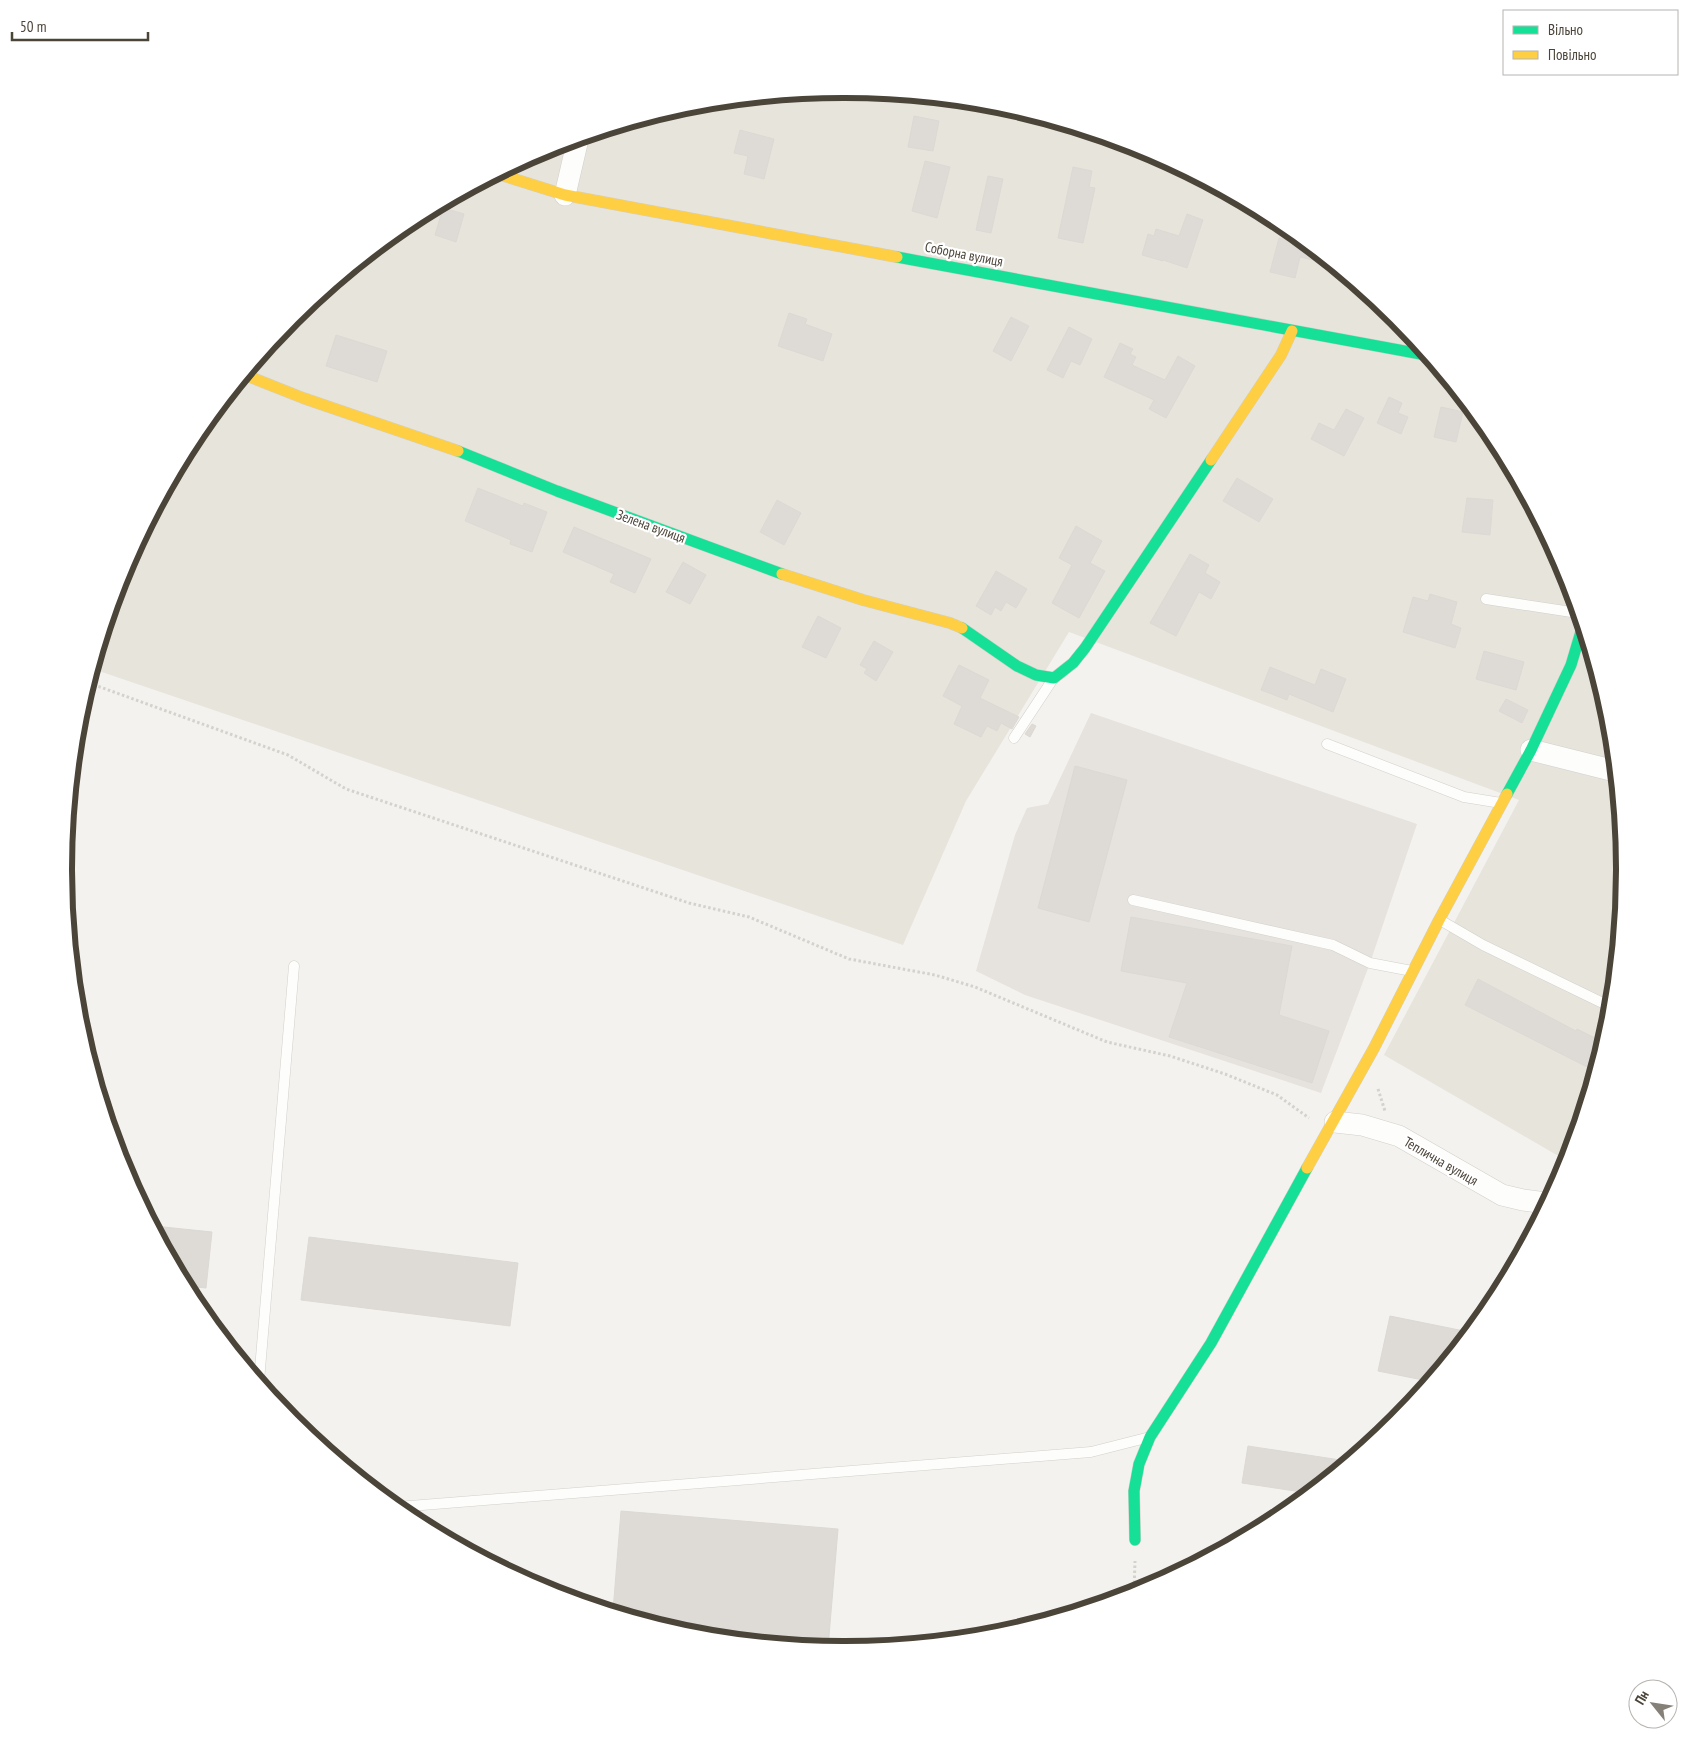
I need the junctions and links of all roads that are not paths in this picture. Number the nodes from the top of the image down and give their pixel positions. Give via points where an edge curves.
1 (576, 147) edge
2 (506, 177) edge
3 (565, 195) junction
4 (1292, 331) junction
5 (1417, 353) edge
6 (251, 377) edge
7 (1486, 598) dead end
8 (1571, 612) edge
9 (1579, 637) edge
10 (1054, 678) junction
11 (1014, 738) dead end
12 (1327, 744) dead end
13 (1531, 750) junction
14 (1609, 769) edge
15 (1502, 803) junction
16 (1133, 900) dead end
17 (1439, 920) junction
18 (294, 966) dead end
19 (1413, 972) junction
20 (1604, 1003) edge
21 (1335, 1122) junction
22 (1540, 1202) edge
23 (260, 1373) edge
24 (1150, 1437) junction
25 (408, 1506) edge
26 (1135, 1540) road end

1 - 3 street
2 - 3 street, Соборна вулиця
3 - 4 street, Соборна вулиця
4 - 5 street, Соборна вулиця
4 - 10 street via 1281,355 1086,648
6 - 10 street, Зелена вулиця via 475,457 557,491 804,582 950,623 966,630 1017,666 1036,675
7 - 8 lane
9 - 13 street via 1571,665
10 - 11 lane
12 - 15 lane via 1464,796
13 - 14 street
13 - 15 street
15 - 17 street
16 - 19 lane via 1333,945 1370,963
17 - 19 street
17 - 20 lane
18 - 23 lane
19 - 21 street
21 - 22 street, Теплична вулиця via 1362,1125 1399,1136 1502,1195
21 - 24 street via 1211,1343
24 - 25 lane via 1091,1452
24 - 26 street via 1139,1464 1134,1491

